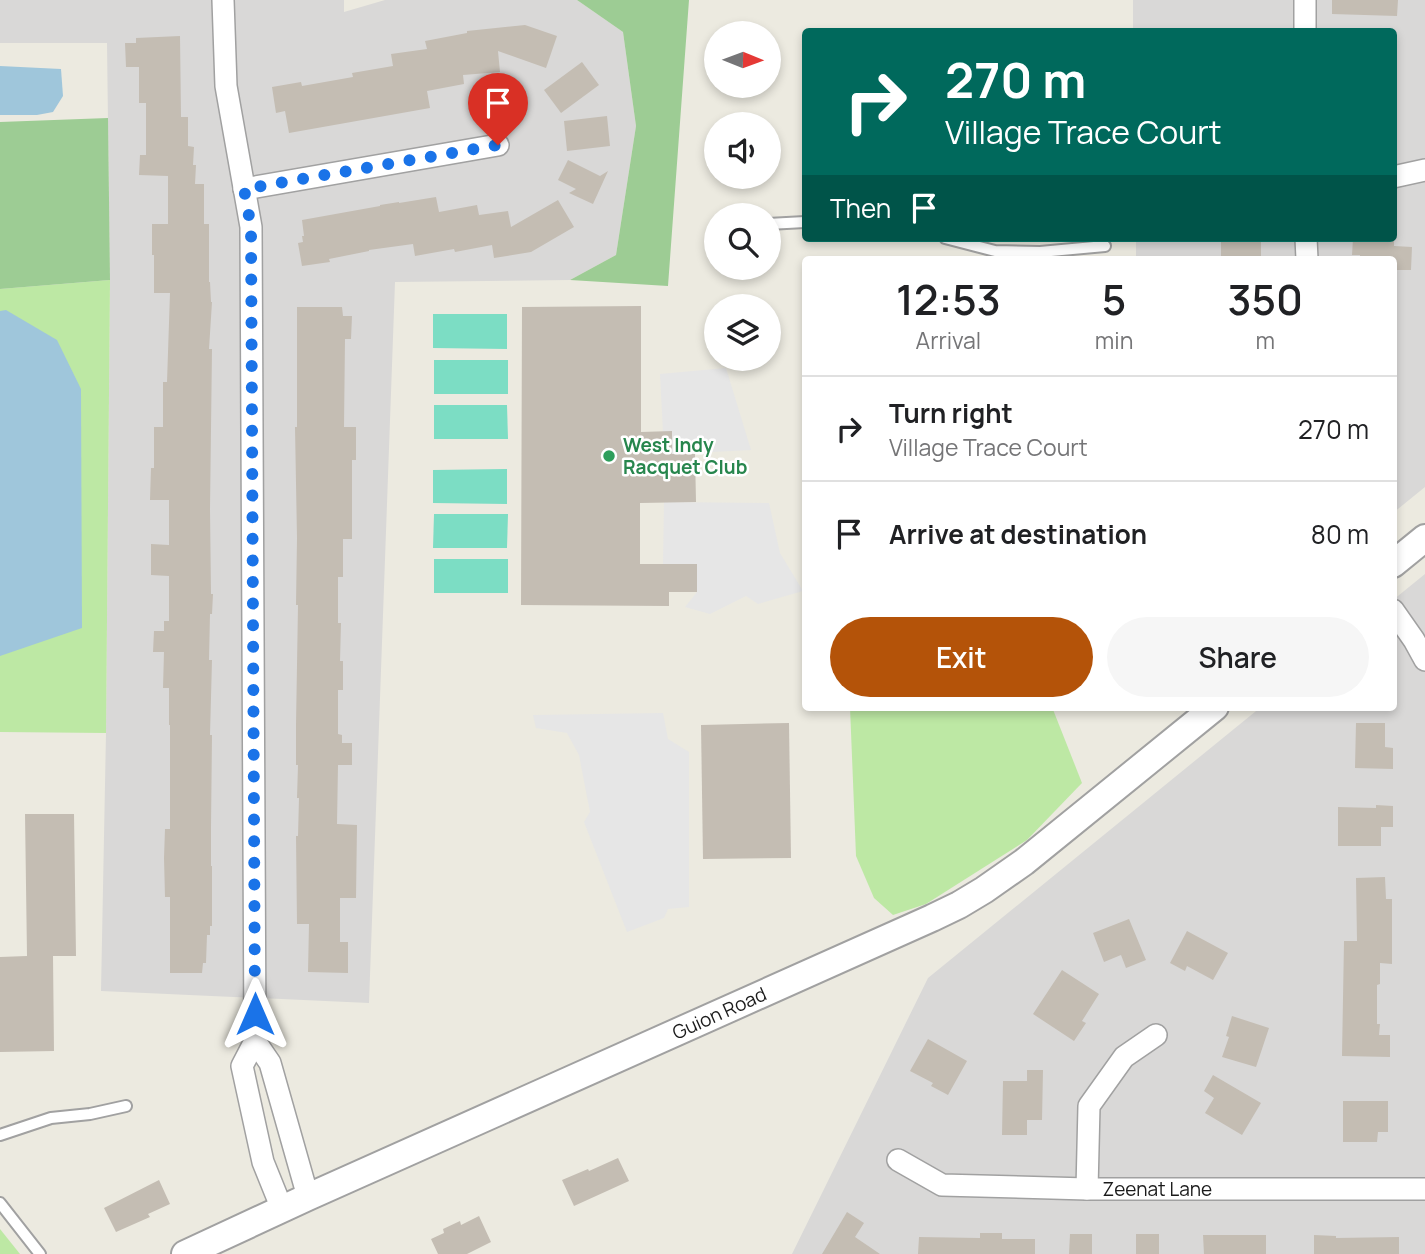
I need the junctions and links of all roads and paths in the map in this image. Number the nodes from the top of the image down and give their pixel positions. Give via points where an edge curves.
1 (223, 0) edge
2 (1305, 0) edge
3 (1305, 28) edge
4 (498, 145) dead end
5 (1425, 170) edge
6 (1397, 176) edge
7 (244, 189) junction
8 (802, 222) edge
9 (781, 223) edge
10 (960, 242) edge
11 (1105, 246) dead end
12 (1425, 538) edge
13 (1397, 561) edge
14 (1397, 616) edge
15 (1425, 660) edge
16 (1210, 711) edge
17 (1156, 1035) dead end
18 (255, 1041) junction
19 (126, 1106) dead end
20 (0, 1135) edge
21 (898, 1160) dead end
22 (1087, 1189) junction
23 (1425, 1189) edge
24 (308, 1196) junction
25 (0, 1203) edge
26 (282, 1209) junction
27 (40, 1254) edge
28 (186, 1254) edge

1 - 7 street via 226,86
2 - 3 street
4 - 7 street
5 - 6 street
7 - 18 street via 251,227
8 - 9 lane
10 - 11 lane via 995,251
12 - 13 street
14 - 15 street
16 - 24 street, Guion Road via 1024,862 959,905
17 - 22 street via 1124,1057 1089,1106
18 - 24 street via 270,1063
18 - 26 street via 242,1066 263,1161
19 - 20 lane via 51,1118
21 - 22 street, Zeenat Lane via 942,1185
22 - 23 street, Zeenat Lane
24 - 26 street, Guion Road
25 - 27 lane
26 - 28 street, Guion Road

